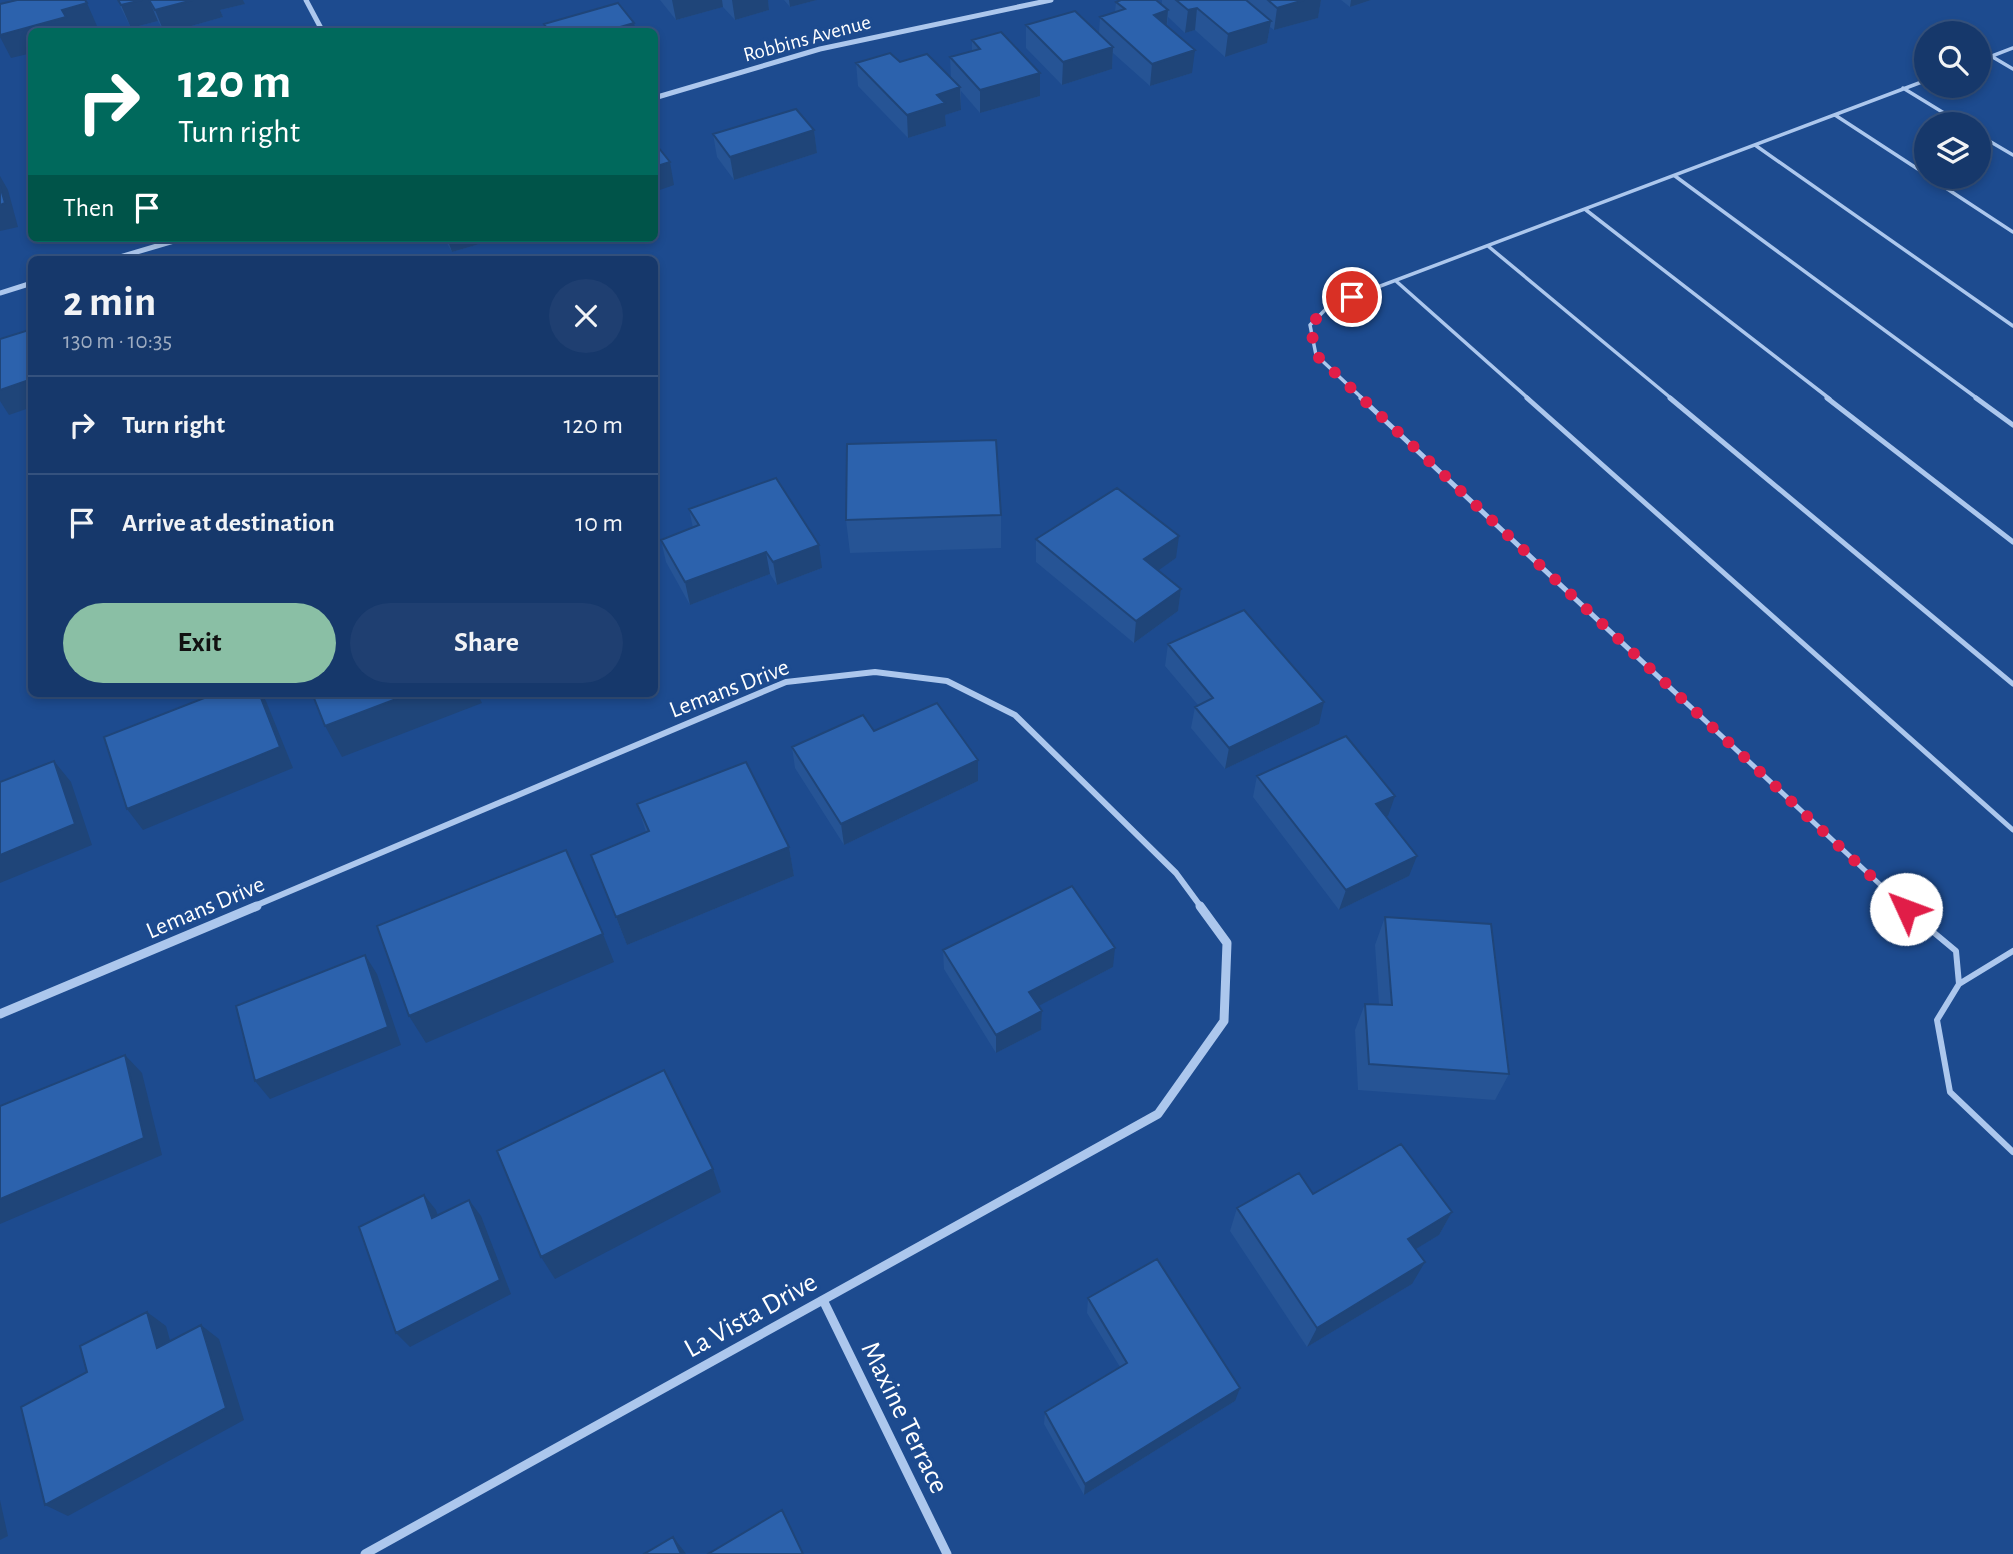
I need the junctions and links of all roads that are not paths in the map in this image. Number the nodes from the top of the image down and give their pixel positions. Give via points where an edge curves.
1 (306, 0) edge
2 (1051, 0) edge
3 (321, 28) edge
4 (2013, 48) edge
5 (1991, 56) joint
6 (2013, 69) edge
7 (1914, 84) edge
8 (1903, 88) junction
9 (658, 97) edge
10 (1942, 112) edge
11 (1835, 115) junction
12 (1991, 142) edge
13 (1755, 145) junction
14 (2013, 155) edge
15 (1914, 167) edge
16 (1675, 176) junction
17 (1948, 189) edge
18 (1586, 210) junction
19 (2013, 232) edge
20 (170, 242) edge
21 (1488, 246) junction
22 (123, 256) edge
23 (1396, 281) junction
24 (28, 284) edge
25 (0, 293) edge
26 (2013, 326) edge
27 (2013, 425) edge
28 (2013, 542) edge
29 (2013, 684) edge
30 (2013, 830) edge
31 (2013, 951) edge
32 (1959, 984) junction
33 (0, 1014) edge
34 (1158, 1114) joint
35 (2013, 1152) edge
36 (823, 1300) junction
37 (365, 1554) edge
38 (947, 1554) edge

1 - 3 street
2 - 9 street, Robbins Avenue via 820,49
4 - 5 lane
5 - 6 lane
7 - 8 lane
8 - 10 lane
8 - 11 lane
11 - 13 lane
11 - 15 lane
12 - 14 lane
13 - 16 lane
13 - 26 lane
16 - 18 lane
16 - 27 lane
17 - 19 lane
18 - 21 lane
18 - 28 lane
20 - 22 street
21 - 23 lane
21 - 29 lane
23 - 30 lane
23 - 32 lane via 1330,305 1310,325 1316,355 1956,951
24 - 25 street
31 - 32 lane
32 - 35 lane via 1937,1020 1950,1092
33 - 34 street, Lemans Drive via 786,682 875,672 947,681 1015,715 1176,873 1227,943 1224,1021
34 - 36 street, La Vista Drive
36 - 37 street, La Vista Drive
36 - 38 street, Maxine Terrace

